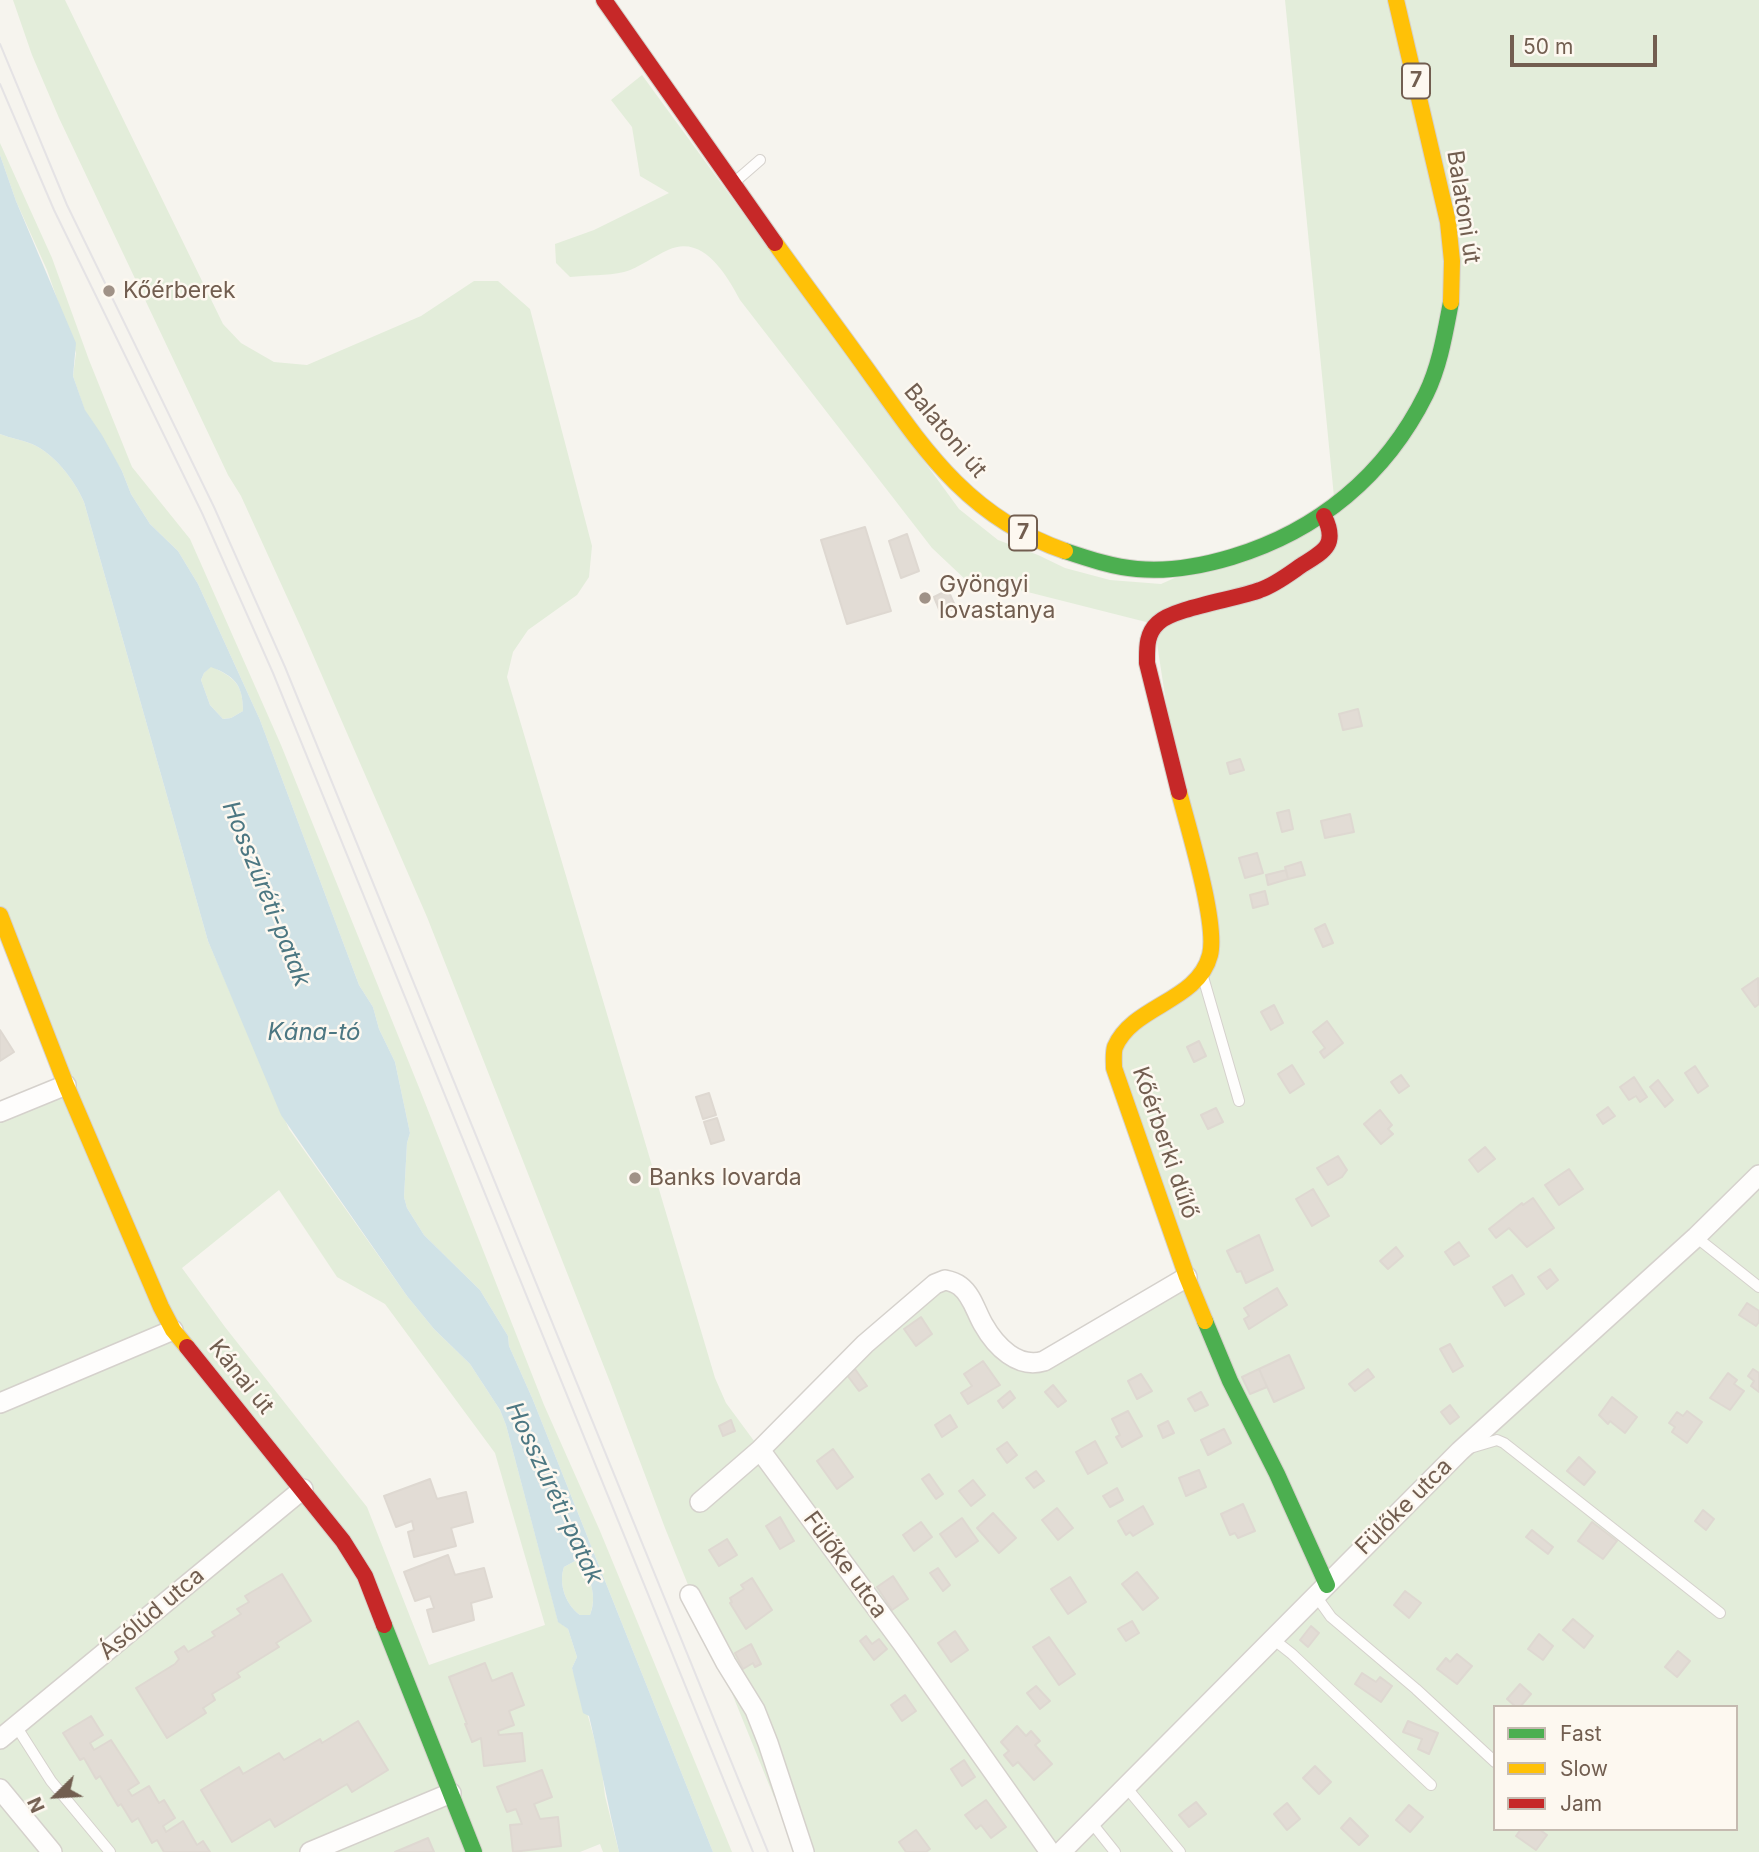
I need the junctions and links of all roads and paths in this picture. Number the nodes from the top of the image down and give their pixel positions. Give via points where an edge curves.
1 (604, 0) edge
2 (1396, 0) edge
3 (760, 160) dead end
4 (733, 183) junction
5 (1324, 516) junction
6 (0, 915) edge
7 (1202, 973) junction
8 (66, 1085) junction
9 (1238, 1101) dead end
10 (0, 1112) edge
11 (1759, 1175) edge
12 (1696, 1237) junction
13 (1187, 1277) junction
14 (1759, 1287) edge
15 (173, 1330) junction
16 (0, 1403) edge
17 (760, 1450) junction
18 (1460, 1451) junction
19 (303, 1489) junction
20 (701, 1502) dead end
21 (1321, 1590) junction
22 (690, 1595) dead end
23 (1720, 1613) dead end
24 (1273, 1639) junction
25 (16, 1726) junction
26 (0, 1739) edge
27 (1493, 1760) edge
28 (1431, 1785) dead end
29 (1126, 1787) junction
30 (0, 1789) edge
31 (451, 1793) junction
32 (1091, 1822) junction
33 (52, 1852) edge
34 (110, 1852) edge
35 (310, 1852) edge
36 (474, 1852) edge
37 (804, 1852) edge
38 (1050, 1852) edge
39 (1061, 1852) edge
40 (1115, 1852) edge
41 (1180, 1852) edge

1 - 4 street, Balatoni út / 7
2 - 5 street, Balatoni út / 7 via 1446,211 1452,298 1434,378 1418,412 1373,474
3 - 4 lane
4 - 5 street, Balatoni út / 7 via 920,442 962,491 1036,540 1085,558 1138,569 1165,569 1254,551
5 - 7 street via 1331,538 1314,558 1262,590 1165,617 1154,624 1146,639 1147,663 1210,933 1210,955
6 - 8 street, Kánai út
7 - 9 lane
7 - 13 street, Kőérberki dűlő via 1192,985 1136,1023 1114,1049 1114,1068
8 - 10 street
8 - 15 street, Kánai út
11 - 12 street, Fülőke utca
12 - 14 lane
12 - 18 street, Fülőke utca
13 - 17 street via 1032,1365 1011,1357 995,1342 959,1284 945,1280 935,1284 865,1344
13 - 21 street, Kőérberki dűlő via 1230,1381 1277,1474
15 - 16 street
15 - 19 street, Kánai út
17 - 20 street
17 - 38 street, Fülőke utca
18 - 21 street, Fülőke utca
18 - 23 lane via 1497,1440 1504,1443
19 - 25 street, Ásólúd utca
19 - 31 street, Kánai út via 365,1576
21 - 24 street, Fülőke utca
21 - 27 lane via 1331,1617
22 - 37 street via 755,1710
24 - 28 lane
24 - 29 street, Fülőke utca
25 - 26 street, Ásólúd utca
25 - 34 lane via 51,1781
29 - 32 street, Fülőke utca
29 - 41 lane
30 - 33 street
31 - 35 street
31 - 36 street, Kánai út
32 - 39 street, Fülőke utca
32 - 40 lane

